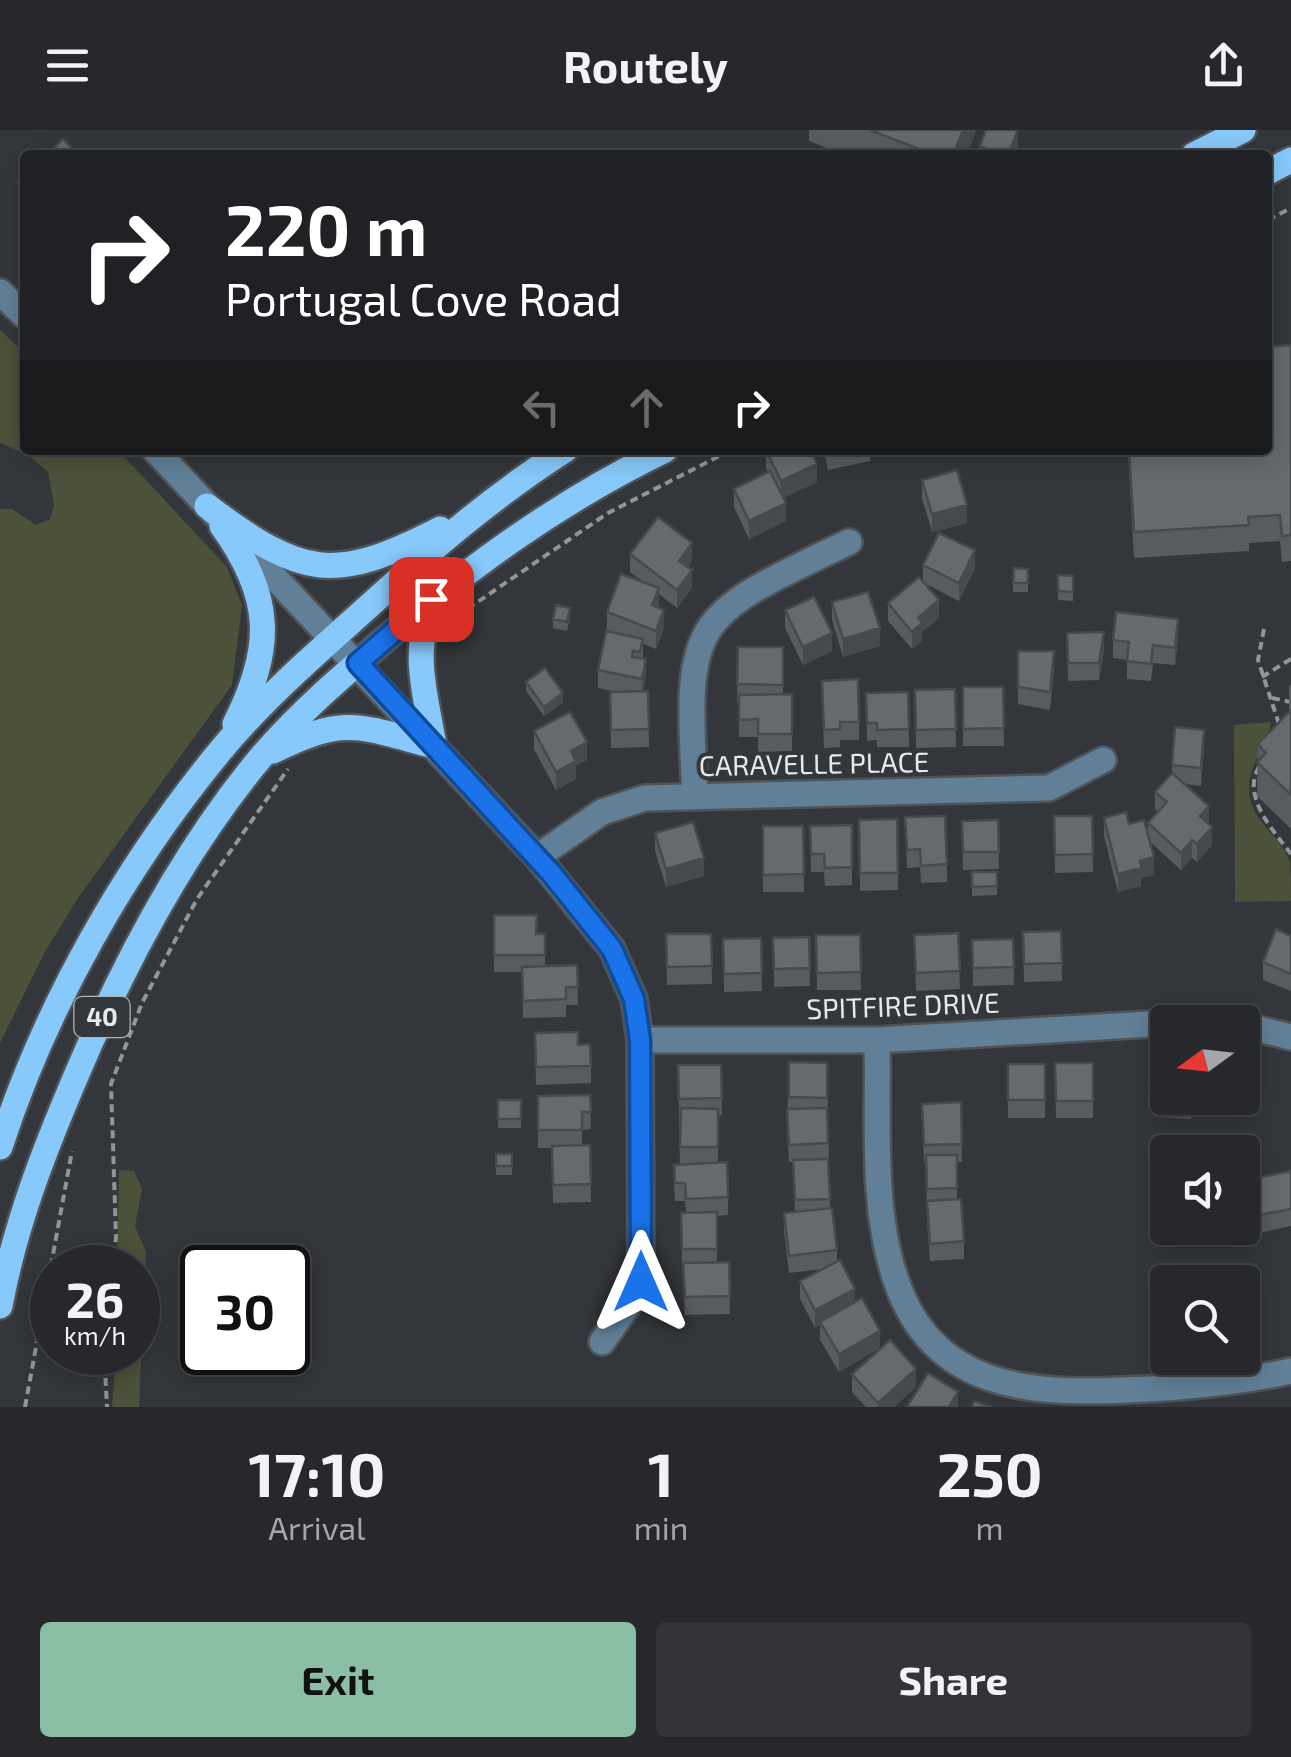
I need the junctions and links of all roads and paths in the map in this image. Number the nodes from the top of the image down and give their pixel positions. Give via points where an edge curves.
1 (1243, 130) edge
2 (1204, 150) edge
3 (0, 292) edge
4 (20, 311) edge
5 (160, 455) edge
6 (558, 455) edge
7 (655, 455) edge
8 (720, 455) edge
9 (207, 506) junction
10 (472, 513) junction
11 (850, 542) dead end
12 (453, 579) junction
13 (456, 617) dead end
14 (1264, 629) dead end
15 (334, 636) junction
16 (1291, 659) edge
17 (358, 663) junction
18 (1261, 678) junction
19 (1271, 698) junction
20 (1291, 702) edge
21 (1278, 741) edge
22 (434, 746) junction
23 (224, 747) junction
24 (299, 754) dead end
25 (262, 756) junction
26 (1102, 760) dead end
27 (1261, 763) edge
28 (695, 796) junction
29 (1291, 854) edge
30 (537, 858) junction
31 (142, 1003) junction
32 (125, 1013) dead end
33 (1150, 1024) edge
34 (1260, 1030) edge
35 (1291, 1037) edge
36 (640, 1040) junction
37 (877, 1040) junction
38 (0, 1147) edge
39 (71, 1148) dead end
40 (112, 1245) edge
41 (0, 1306) edge
42 (602, 1342) dead end
43 (1291, 1371) edge
44 (105, 1375) edge
45 (25, 1407) edge
46 (107, 1407) edge

1 - 2 main road
3 - 4 street
5 - 9 street
6 - 10 main road, 40
7 - 12 main road, 40 via 526,528
8 - 13 path via 608,513
9 - 10 main road via 291,561 334,567 390,555
9 - 15 street
9 - 23 main road via 246,560 259,588 262,618 258,674
10 - 15 main road, 40
11 - 28 street via 753,588 726,606 698,642 691,676
12 - 17 main road, 40
12 - 22 main road via 424,621 420,641
14 - 18 path
15 - 17 street
15 - 23 main road, 40
16 - 18 path
17 - 22 street
17 - 25 main road, 40
18 - 19 path
19 - 20 path
19 - 21 path via 1280,721
22 - 25 main road via 348,725
22 - 30 street
23 - 38 main road, 40 via 97,932 48,1026
24 - 31 path via 197,899
25 - 41 main road, 40 via 135,949 24,1205
26 - 28 street, CARAVELLE PLACE via 1049,788
27 - 29 path via 1254,776 1256,802
28 - 30 street, CARAVELLE PLACE via 618,805
30 - 36 street via 612,949 634,999
31 - 32 path
31 - 40 path via 112,1084
33 - 37 street, SPITFIRE DRIVE
34 - 35 street
36 - 37 street, SPITFIRE DRIVE
36 - 42 street via 641,1287
37 - 43 street via 882,1218 892,1266 914,1318 963,1368 1049,1393 1234,1384
39 - 45 path
44 - 46 path

